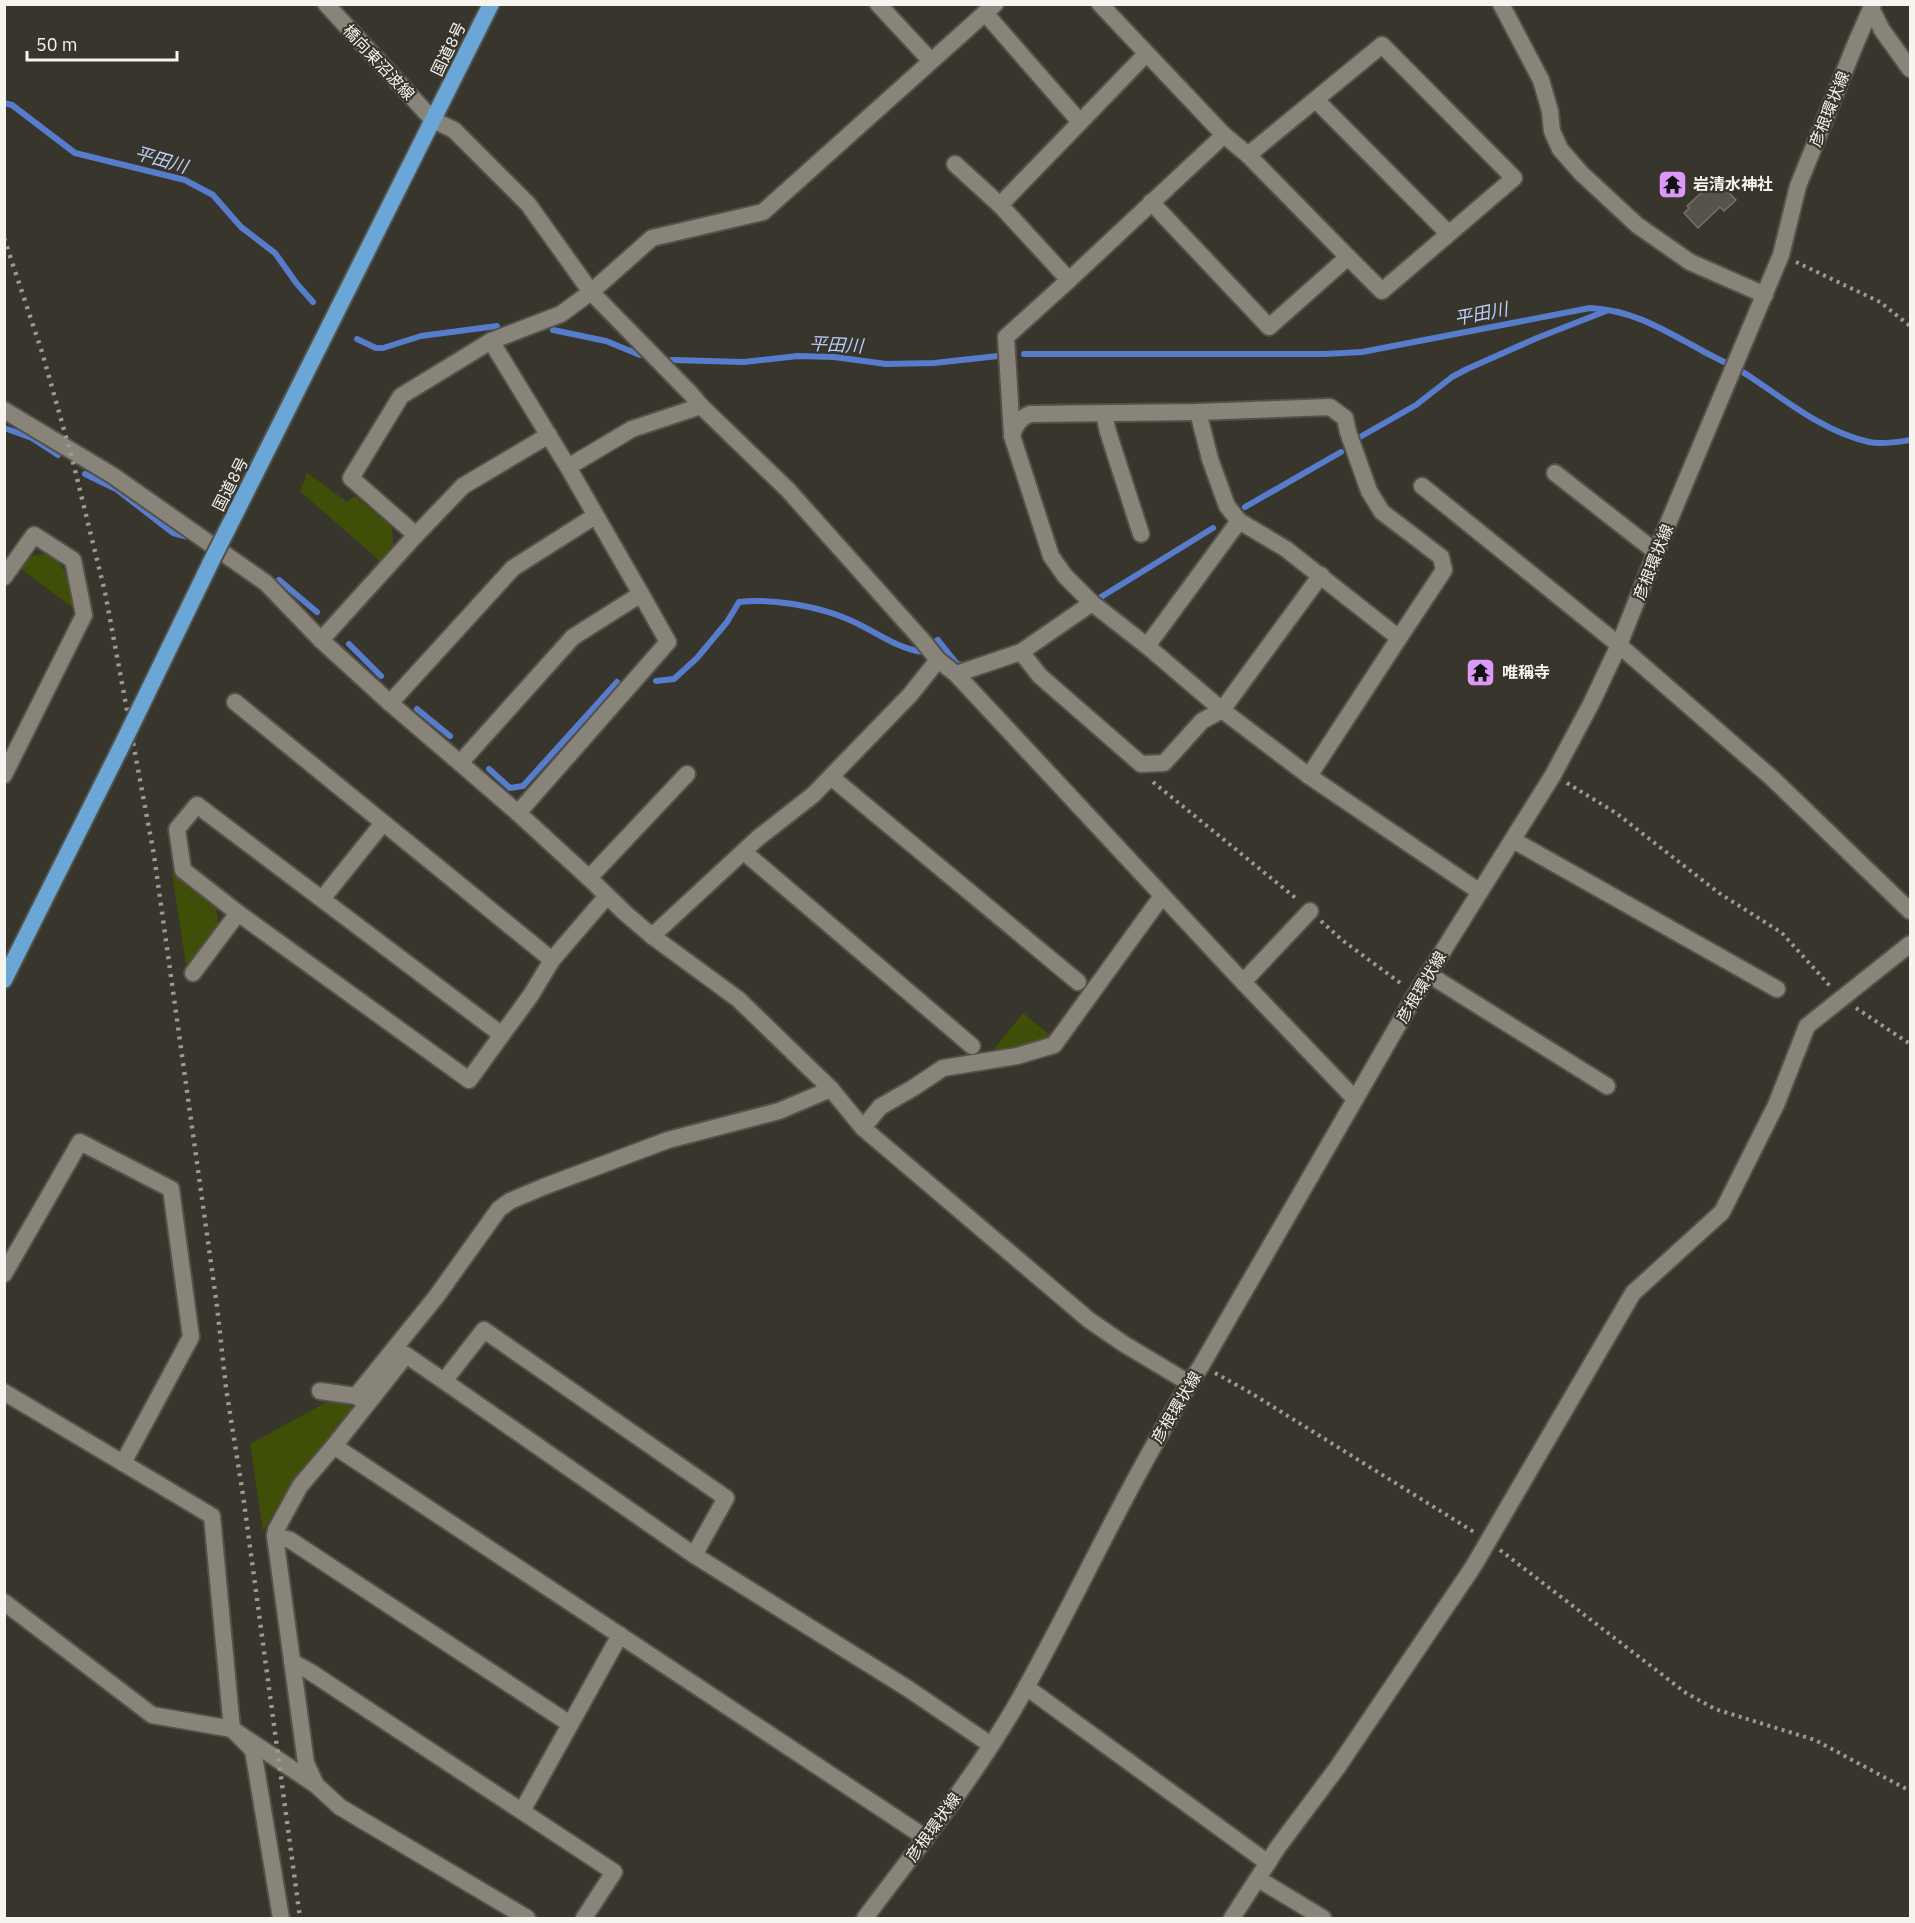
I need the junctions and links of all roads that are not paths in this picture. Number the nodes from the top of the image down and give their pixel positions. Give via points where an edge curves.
1 (326, 4) edge
2 (490, 4) edge
3 (878, 4) edge
4 (1100, 4) edge
5 (1501, 4) edge
6 (1872, 6) edge
7 (990, 9) edge
8 (1146, 54) junction
9 (931, 61) junction
10 (1911, 69) edge
11 (1316, 100) junction
12 (433, 120) junction
13 (1080, 122) junction
14 (1224, 135) junction
15 (1248, 155) junction
16 (955, 164) dead end
17 (1151, 202) junction
18 (1000, 205) junction
19 (1448, 233) junction
20 (1348, 257) junction
21 (1069, 280) junction
22 (591, 292) junction
23 (1765, 295) junction
24 (491, 341) junction
25 (701, 406) junction
26 (4, 410) edge
27 (1198, 412) junction
28 (1104, 414) junction
29 (549, 435) junction
30 (1012, 436) junction
31 (568, 467) junction
32 (1555, 473) dead end
33 (1422, 486) dead end
34 (595, 516) junction
35 (1239, 521) junction
36 (1141, 534) dead end
37 (416, 535) junction
38 (1656, 552) junction
39 (1321, 575) junction
40 (4, 577) edge
41 (641, 594) junction
42 (1092, 603) junction
43 (1398, 638) junction
44 (321, 640) junction
45 (1147, 645) junction
46 (1619, 645) junction
47 (1021, 652) junction
48 (938, 660) junction
49 (956, 674) junction
50 (236, 702) dead end
51 (390, 703) junction
52 (1222, 710) junction
53 (460, 763) junction
54 (687, 774) dead end
55 (4, 775) edge
56 (831, 777) junction
57 (1309, 777) junction
58 (518, 813) junction
59 (383, 823) junction
60 (1513, 840) junction
61 (744, 852) junction
62 (589, 878) junction
63 (1480, 892) junction
64 (607, 896) junction
65 (1162, 896) junction
66 (322, 899) junction
67 (1310, 911) road end
68 (1911, 911) edge
69 (238, 913) junction
70 (652, 936) junction
71 (1911, 944) edge
72 (552, 960) junction
73 (193, 973) dead end
74 (1428, 974) junction
75 (4, 980) edge
76 (1078, 981) dead end
77 (1242, 982) junction
78 (1777, 990) dead end
79 (502, 1035) junction
80 (972, 1046) dead end
81 (1607, 1086) dead end
82 (831, 1089) junction
83 (1355, 1099) junction
84 (863, 1128) junction
85 (4, 1274) edge
86 (444, 1381) junction
87 (1189, 1383) junction
88 (320, 1391) dead end
89 (4, 1392) edge
90 (362, 1400) junction
91 (334, 1446) junction
92 (123, 1463) junction
93 (275, 1536) junction
94 (694, 1555) junction
95 (4, 1602) edge
96 (620, 1635) junction
97 (292, 1662) junction
98 (1026, 1687) junction
99 (570, 1724) junction
100 (232, 1729) junction
101 (991, 1745) junction
102 (316, 1785) junction
103 (522, 1811) junction
104 (926, 1838) junction
105 (1268, 1863) junction
106 (1258, 1879) junction
107 (281, 1918) edge
108 (527, 1918) edge
109 (584, 1918) edge
110 (865, 1918) edge
111 (1232, 1918) edge
112 (1323, 1918) edge

1 - 12 street, 橋向東沼波線
2 - 12 highway, 国道8号
3 - 9 street
4 - 8 street
5 - 23 street via 1541,80 1551,131 1560,149 1581,173 1637,225 1690,262
6 - 10 street via 1882,30
6 - 23 street, 彦根環状線 via 1798,186 1781,255
7 - 9 street
7 - 13 street
8 - 13 street
8 - 14 street
9 - 22 street via 763,212 652,238
11 - 15 street
11 - 19 street
11 - 19 street via 1382,45 1514,178
12 - 22 street, 橋向東沼波線 via 454,130 528,204
12 - 75 highway, 国道8号, bridge
13 - 18 street
14 - 15 street
14 - 17 street
15 - 20 street
16 - 18 street
17 - 20 street via 1269,327
17 - 21 street
18 - 21 street
19 - 20 street via 1382,291
21 - 30 street via 1006,337
22 - 24 street via 561,314
22 - 25 street, 橋向東沼波線
23 - 38 street, 彦根環状線
24 - 29 street
24 - 37 street via 401,396 351,478
25 - 31 street via 632,429
25 - 48 street, 橋向東沼波線 via 788,490
26 - 44 street via 112,474 266,583
27 - 28 street
27 - 35 street via 1227,506
27 - 43 street via 1330,407 1345,418 1369,491 1382,512 1441,557 1444,570
28 - 30 street via 1030,414 1019,421
28 - 36 street
29 - 31 street
29 - 37 street via 463,486
30 - 42 street via 1051,556
31 - 34 street
32 - 38 street
33 - 46 street
34 - 41 street
34 - 51 street via 513,568
35 - 39 street
35 - 45 street
37 - 44 street
38 - 46 street, 彦根環状線
39 - 43 street
39 - 52 street
40 - 55 street via 34,535 72,560 84,615
41 - 53 street via 573,638
41 - 58 street via 668,642
42 - 45 street
42 - 47 street
43 - 57 street
44 - 51 street
45 - 52 street
46 - 60 street, 彦根環状線 via 1553,775
46 - 68 street via 1772,778
47 - 49 street
47 - 52 street via 1040,676 1141,764 1164,763 1202,722
48 - 49 street, 橋向東沼波線
48 - 56 street
49 - 65 street, 橋向東沼波線
50 - 59 street
51 - 53 street
52 - 57 street
53 - 58 street
54 - 62 street
56 - 61 street
56 - 76 street
57 - 63 street
58 - 62 street
59 - 66 street
59 - 72 street
60 - 63 street, 彦根環状線
60 - 78 street
61 - 70 street
61 - 80 street
62 - 64 street
63 - 74 street, 彦根環状線
64 - 70 street
64 - 72 street
65 - 77 street, 橋向東沼波線
65 - 84 street via 1054,1045 1017,1056 943,1068 880,1107
66 - 69 street via 197,805 177,829 183,870
66 - 79 street
67 - 77 street
69 - 73 street
69 - 79 street via 469,1080
70 - 82 street via 738,999
71 - 105 street via 1808,1026 1776,1105 1722,1212 1633,1293 1473,1567
72 - 79 street
74 - 81 street
74 - 83 street, 彦根環状線
77 - 83 street, 橋向東沼波線
82 - 84 street
82 - 90 street via 779,1111 668,1140 543,1187 499,1209
83 - 87 street, 彦根環状線
84 - 87 street via 1089,1320
85 - 92 street via 80,1142 171,1189 191,1337
86 - 90 street via 406,1355
86 - 94 street
86 - 94 street via 484,1330 717,1491 726,1498
87 - 98 street, 彦根環状線
88 - 90 street
89 - 92 street
90 - 91 street
91 - 93 street via 300,1486
91 - 96 street
92 - 100 street via 212,1516
93 - 97 street
93 - 99 street via 290,1540
94 - 101 street
95 - 100 street via 152,1715
96 - 99 street
96 - 104 street
97 - 102 street via 306,1763
97 - 103 street
98 - 101 street, 彦根環状線
98 - 105 street
99 - 103 street
100 - 102 street
100 - 107 street via 253,1750
101 - 104 street, 彦根環状線
102 - 108 street via 340,1807
103 - 109 street via 614,1872
104 - 110 street, 彦根環状線
105 - 106 street
106 - 111 street
106 - 112 street

